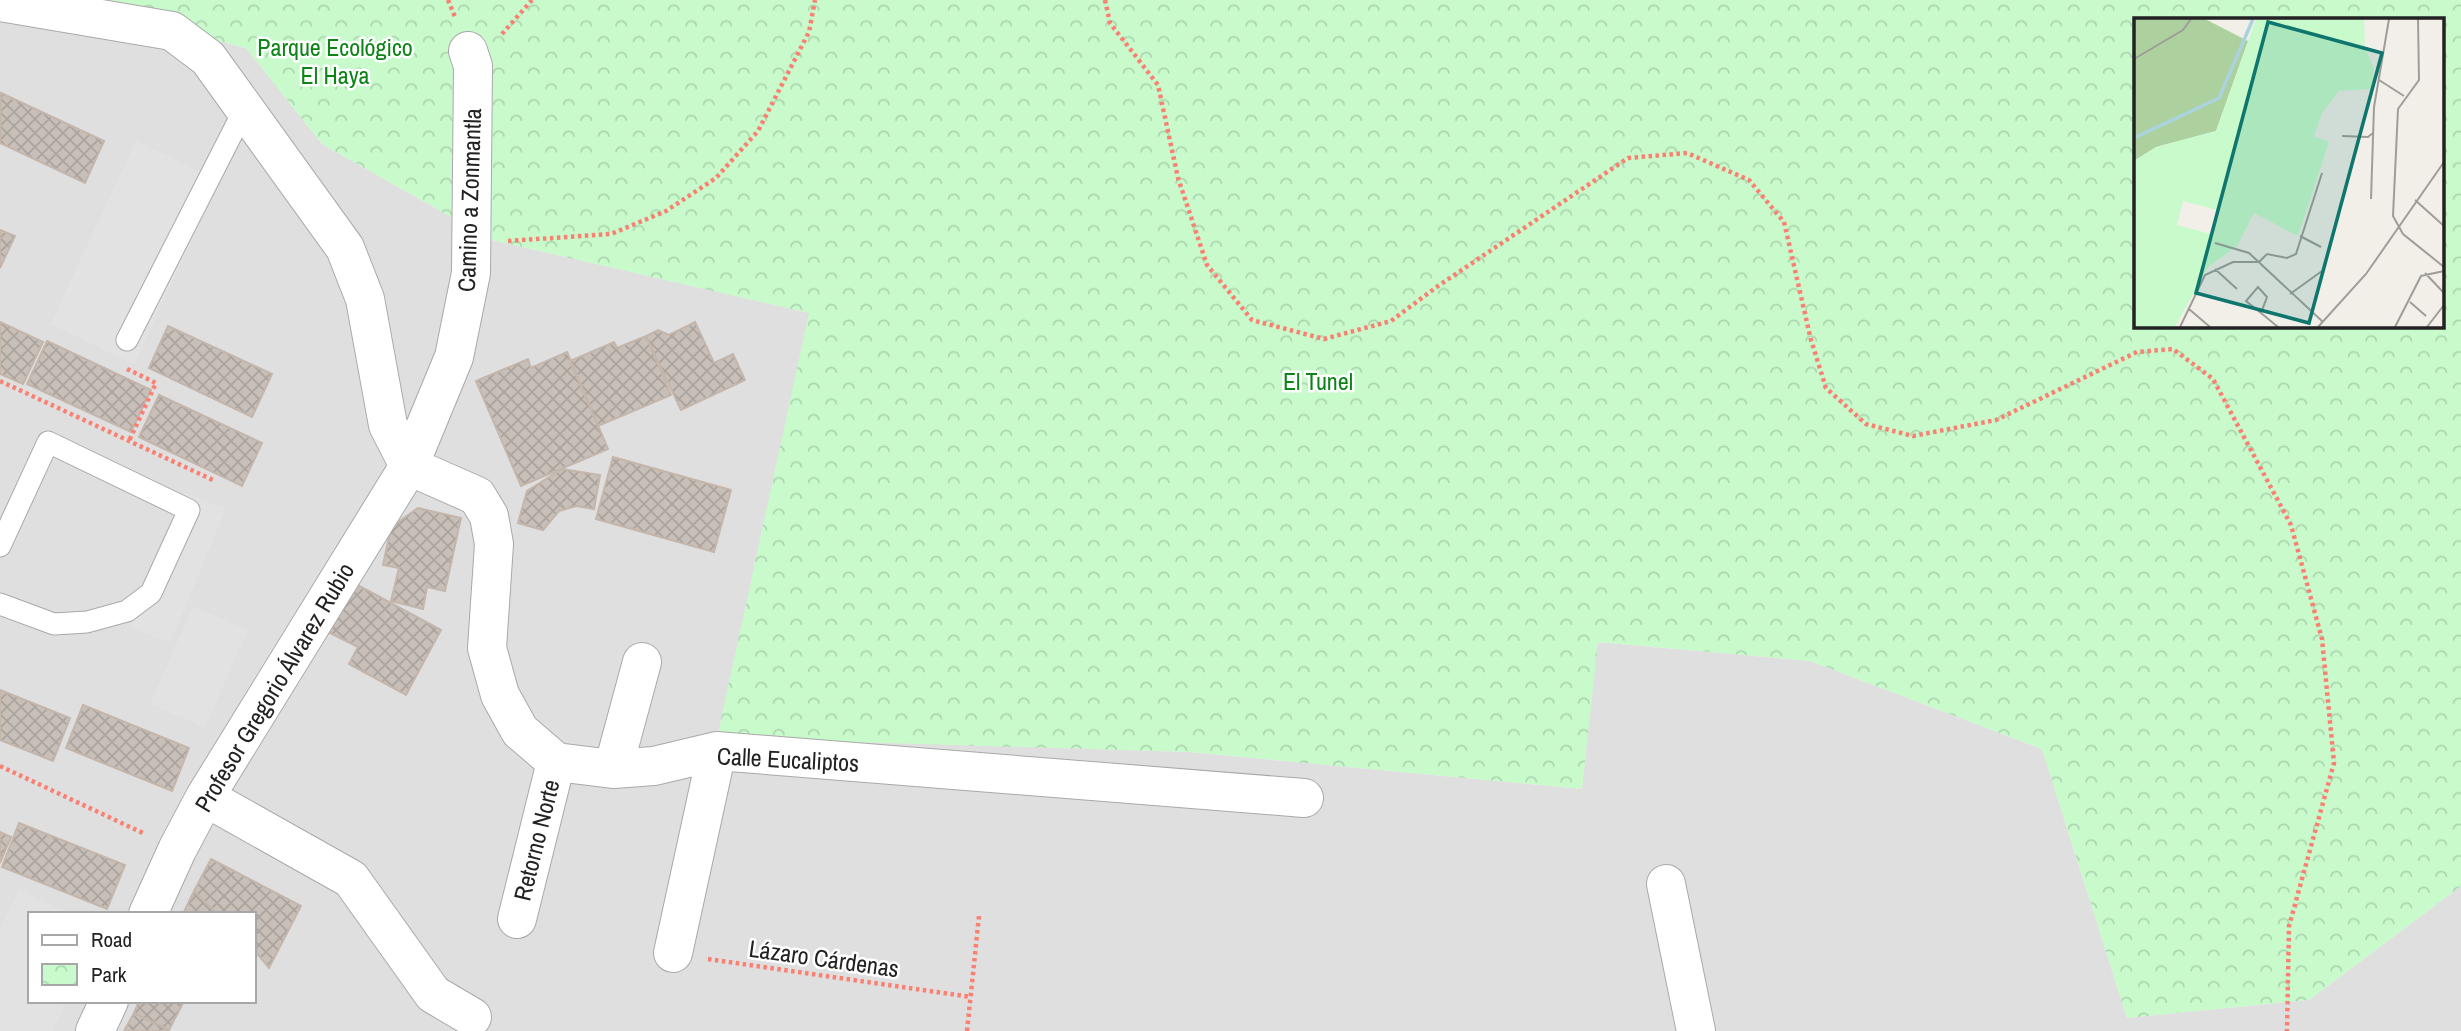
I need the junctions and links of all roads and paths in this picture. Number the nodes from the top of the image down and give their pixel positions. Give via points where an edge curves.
1 (815, 0) edge
2 (1105, 0) edge
3 (0, 2) edge
4 (468, 51) dead end
5 (244, 110) junction
6 (471, 243) junction
7 (127, 340) joint
8 (0, 381) edge
9 (129, 441) junction
10 (409, 466) junction
11 (213, 480) dead end
12 (0, 546) edge
13 (0, 604) edge
14 (642, 662) dead end
15 (717, 751) junction
16 (556, 762) junction
17 (0, 766) edge
18 (613, 769) junction
19 (205, 797) junction
20 (1304, 798) dead end
21 (177, 850) junction
22 (1666, 884) dead end
23 (149, 912) edge
24 (979, 916) dead end
25 (517, 919) dead end
26 (673, 953) joint
27 (971, 997) junction
28 (108, 1003) edge
29 (472, 1017) dead end
30 (95, 1031) edge
31 (967, 1031) edge
32 (1696, 1031) edge
33 (2287, 1031) edge

1 - 6 path via 809,32 758,131 716,178 666,211 611,234
2 - 33 path via 1110,23 1158,85 1178,178 1207,265 1252,320 1324,339 1391,321 1628,158 1687,153 1749,180 1784,222 1826,387 1866,424 1913,436 1996,420 2137,352 2173,349 2213,379 2291,524 2322,639 2334,763 2289,926
3 - 5 street via 172,31 208,58
4 - 6 street, Camino a Zonmantla via 473,66
5 - 7 lane
5 - 10 street via 345,248 365,299 388,425
6 - 10 street, Camino a Zonmantla via 471,272 454,357
7 - 9 path via 115,363 156,383
8 - 9 path
9 - 11 path
10 - 16 street via 477,496 489,516 494,544 487,648 500,695 520,731
10 - 19 street, Profesor Gregorio Álvarez Rubio
12 - 13 lane via 48,442 189,510 151,593 127,611 87,622 54,624
14 - 18 street
15 - 18 street, Calle Eucaliptos via 654,766
15 - 20 street, Calle Eucaliptos
15 - 26 street
16 - 18 street, Calle Eucaliptos
16 - 25 street, Retorno Norte
17 - 21 path
19 - 21 street, Profesor Gregorio Álvarez Rubio
19 - 29 street via 351,879 433,994
21 - 23 street, Profesor Gregorio Álvarez Rubio
22 - 32 street
24 - 27 path
26 - 27 path, Lázaro Cárdenas
27 - 31 path
28 - 30 street

